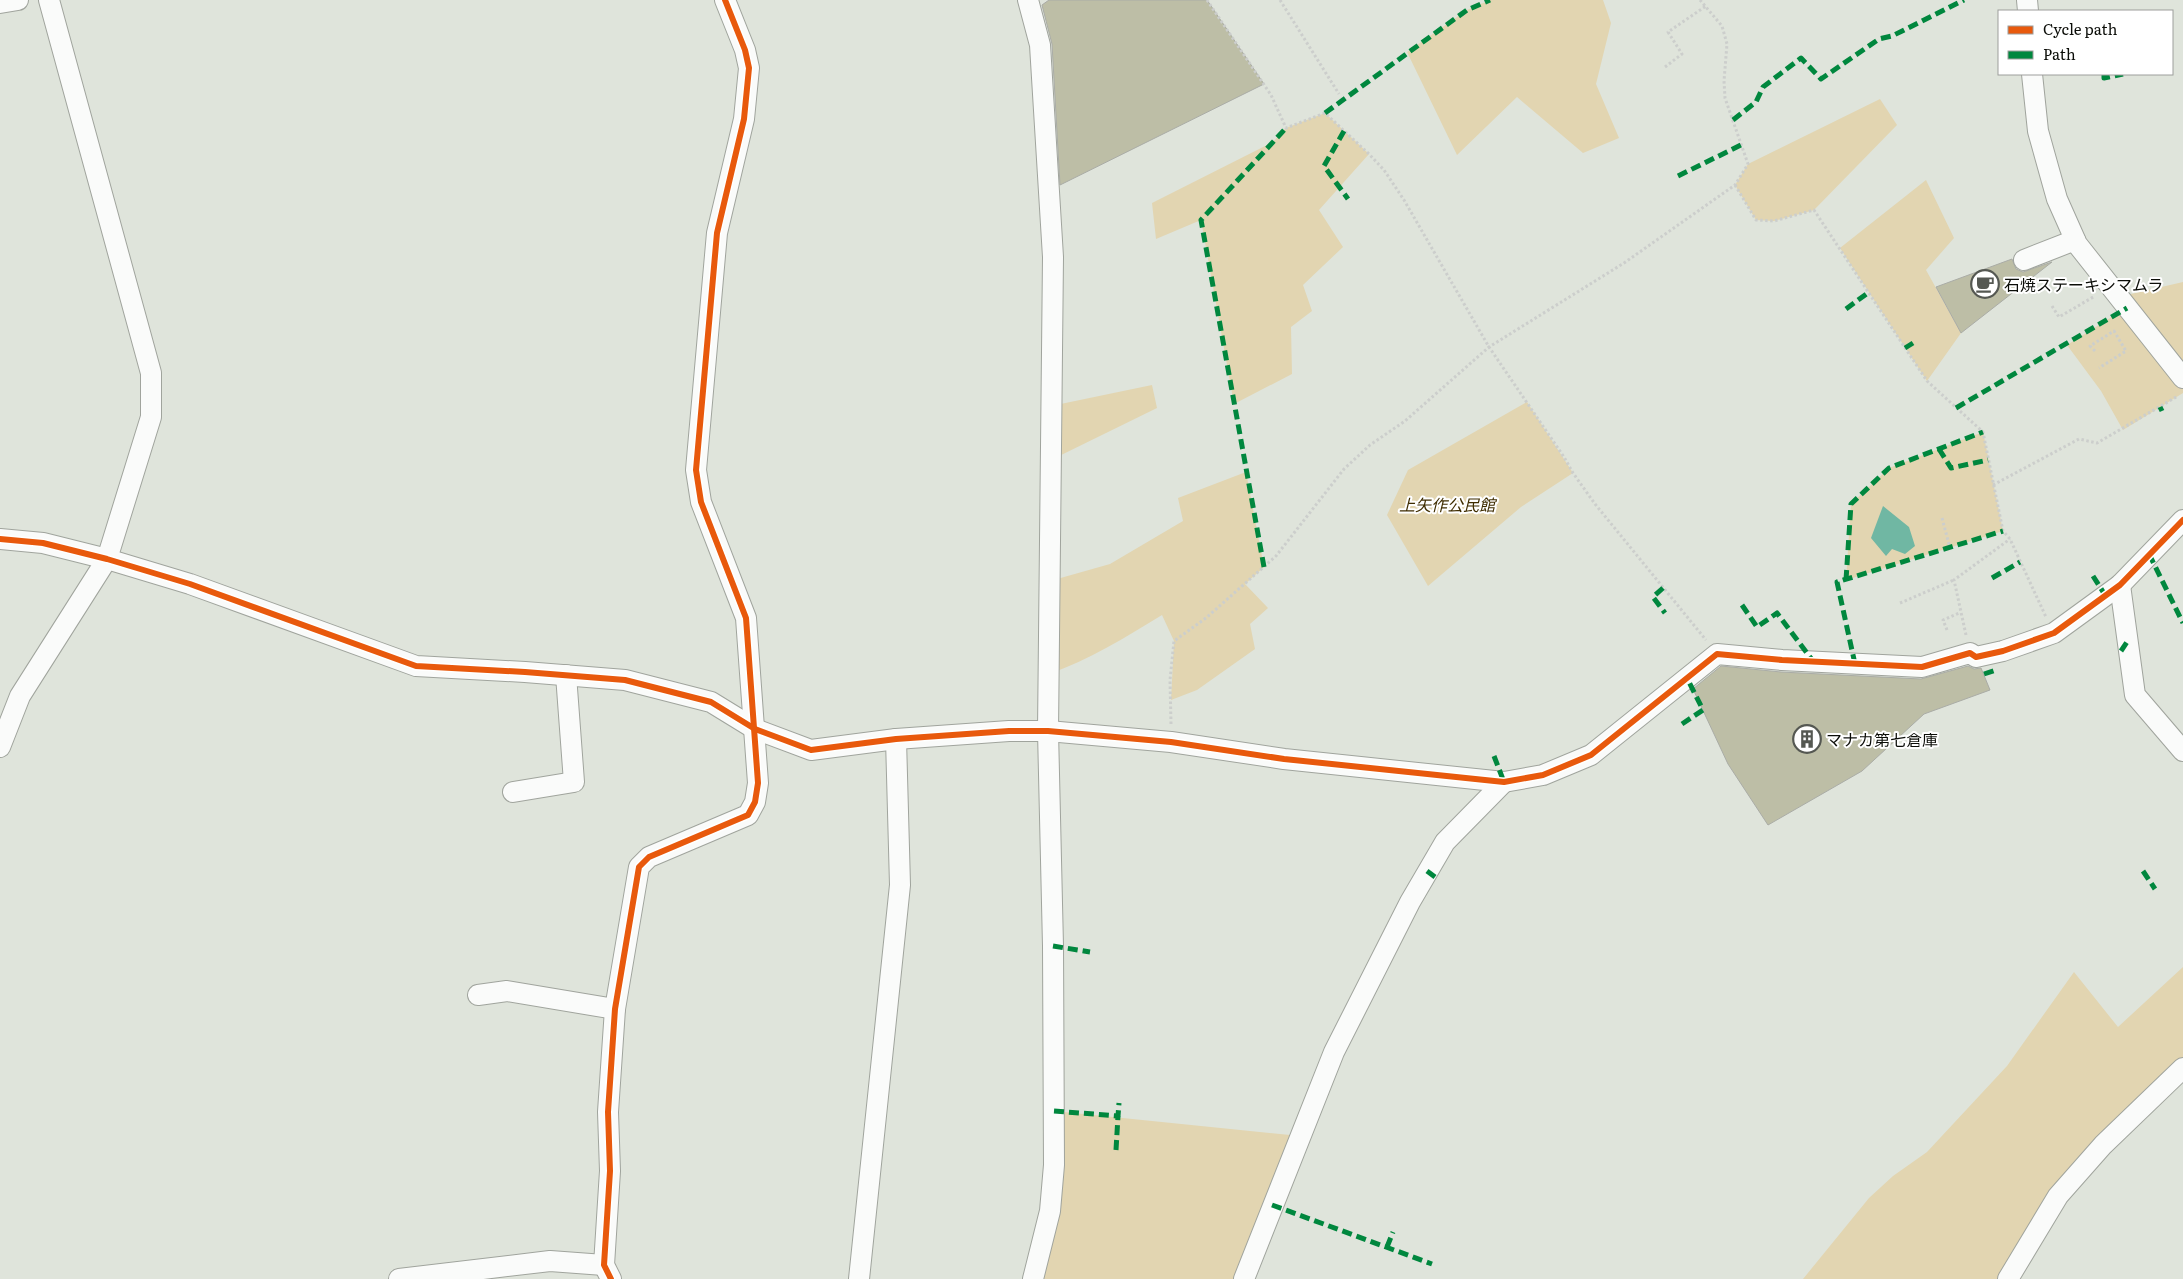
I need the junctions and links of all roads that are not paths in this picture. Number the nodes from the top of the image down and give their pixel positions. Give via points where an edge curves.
1 (18, 0) edge
2 (49, 0) edge
3 (725, 0) edge
4 (1028, 0) edge
5 (0, 3) edge
6 (2032, 75) edge
7 (2075, 240) junction
8 (2024, 260) dead end
9 (2183, 378) edge
10 (2183, 520) edge
11 (0, 539) edge
12 (107, 559) junction
13 (2120, 585) junction
14 (566, 675) junction
15 (755, 729) junction
16 (1048, 731) junction
17 (896, 739) junction
18 (0, 747) edge
19 (2183, 751) edge
20 (1504, 782) junction
21 (512, 792) dead end
22 (478, 995) dead end
23 (615, 1009) junction
24 (2183, 1068) edge
25 (607, 1272) edge
26 (399, 1279) edge
27 (859, 1279) edge
28 (1033, 1279) edge
29 (1244, 1279) edge
30 (2008, 1279) edge

1 - 5 street
2 - 12 street via 151,373 151,417
3 - 15 street via 746,50 749,68 744,119 717,233 696,470 701,502 746,618
4 - 16 street via 1040,45 1053,257
6 - 7 street via 2038,131 2057,199
7 - 8 street
7 - 9 street
10 - 13 street
11 - 12 street via 43,543
12 - 14 street via 190,584 416,666
12 - 18 street via 20,696
13 - 19 street via 2134,695
13 - 20 street via 2054,633 2003,651 1976,657 1970,653 1922,667 1717,654 1591,755 1543,775
14 - 15 street via 625,680 711,702
14 - 21 street via 574,782
15 - 17 street via 811,750
15 - 23 street via 758,783 755,802 748,815 649,857 639,867
16 - 17 street
16 - 20 street via 1171,742 1284,759
16 - 28 street via 1054,1165 1050,1211
17 - 27 street via 900,885
20 - 29 street via 1445,842 1410,902 1334,1052
22 - 23 street via 507,991
23 - 25 street via 608,1112
24 - 30 street via 2103,1145 2058,1196
25 - 26 street via 550,1261

